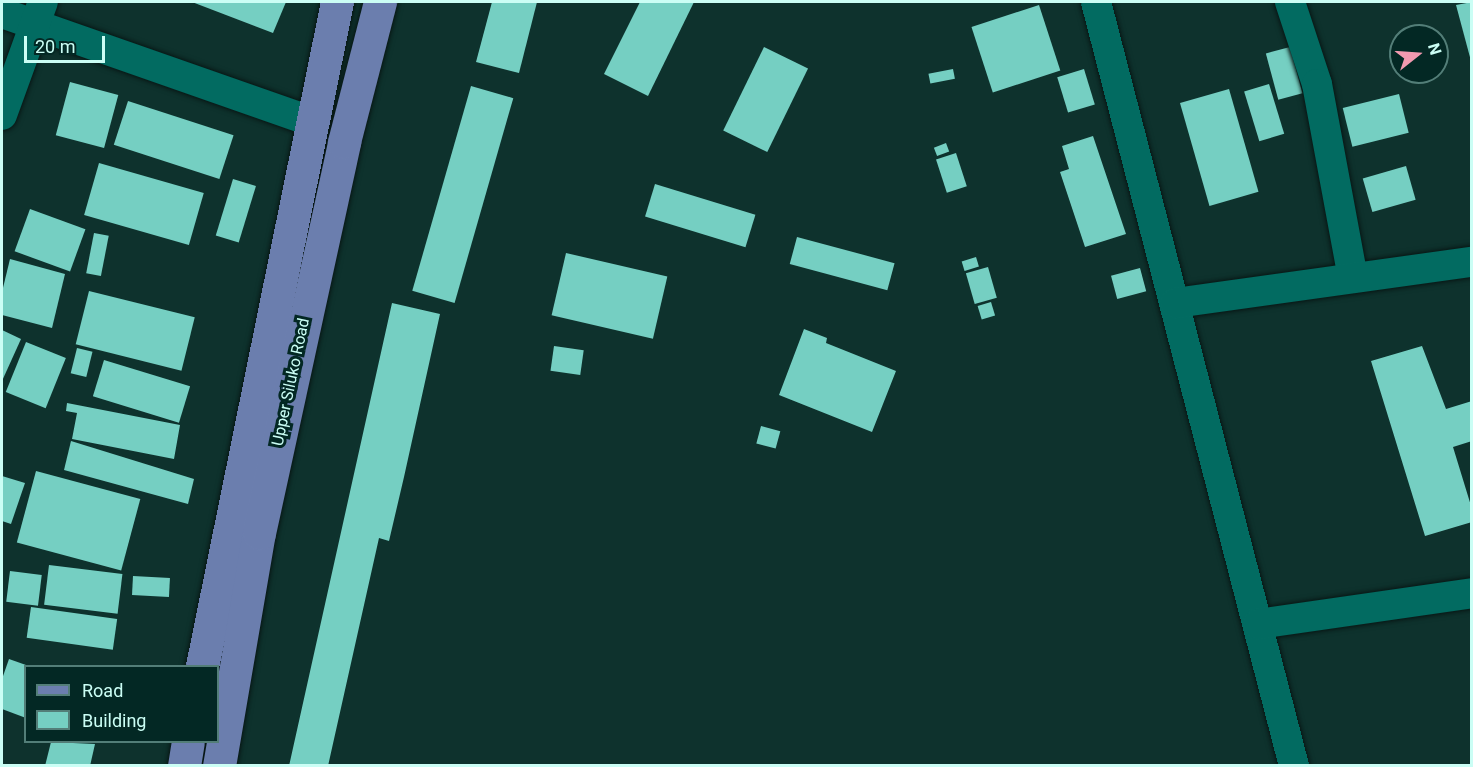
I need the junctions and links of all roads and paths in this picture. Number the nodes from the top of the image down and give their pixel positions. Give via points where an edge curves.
1 (337, 2) edge
2 (380, 2) edge
3 (1096, 2) edge
4 (1290, 2) edge
5 (2, 13) edge
6 (40, 15) edge
7 (2, 115) edge
8 (310, 121) junction
9 (1472, 262) edge
10 (1353, 278) junction
11 (1174, 303) junction
12 (1472, 593) edge
13 (1258, 624) junction
14 (202, 665) edge
15 (188, 743) edge
16 (184, 765) edge
17 (219, 765) edge
18 (1294, 765) edge

1 - 8 main road, Upper Siluko Road
2 - 17 main road, Upper Siluko Road via 344,142 259,533
3 - 11 street
4 - 10 street via 1317,84
5 - 6 street
6 - 7 street
6 - 8 street
8 - 14 main road, Upper Siluko Road
9 - 10 street
10 - 11 street
11 - 13 street
12 - 13 street
13 - 18 street
15 - 16 main road

